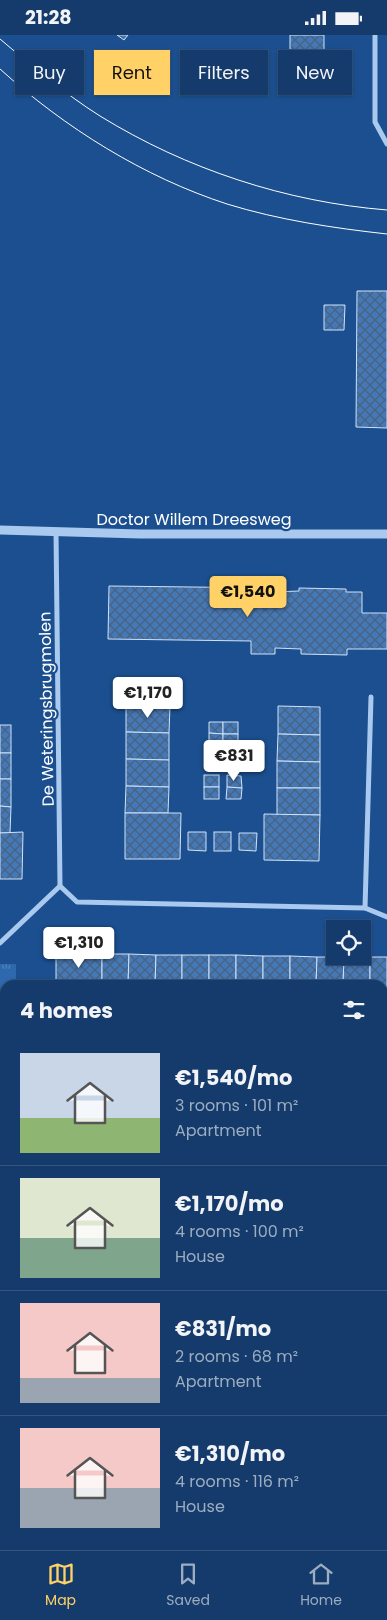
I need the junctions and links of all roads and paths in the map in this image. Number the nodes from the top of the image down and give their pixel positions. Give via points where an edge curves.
1 (376, 35) edge
2 (387, 143) edge
3 (0, 530) edge
4 (56, 532) junction
5 (387, 534) edge
6 (371, 697) dead end
7 (60, 886) junction
8 (365, 908) junction
9 (387, 917) edge
10 (0, 943) edge

1 - 2 street via 375,122
3 - 4 street, Doctor Willem Dreesweg
4 - 5 street, Doctor Willem Dreesweg
4 - 7 street, De Weteringsbrugmolen
6 - 8 street
7 - 8 street via 77,902
7 - 10 street
8 - 9 street

